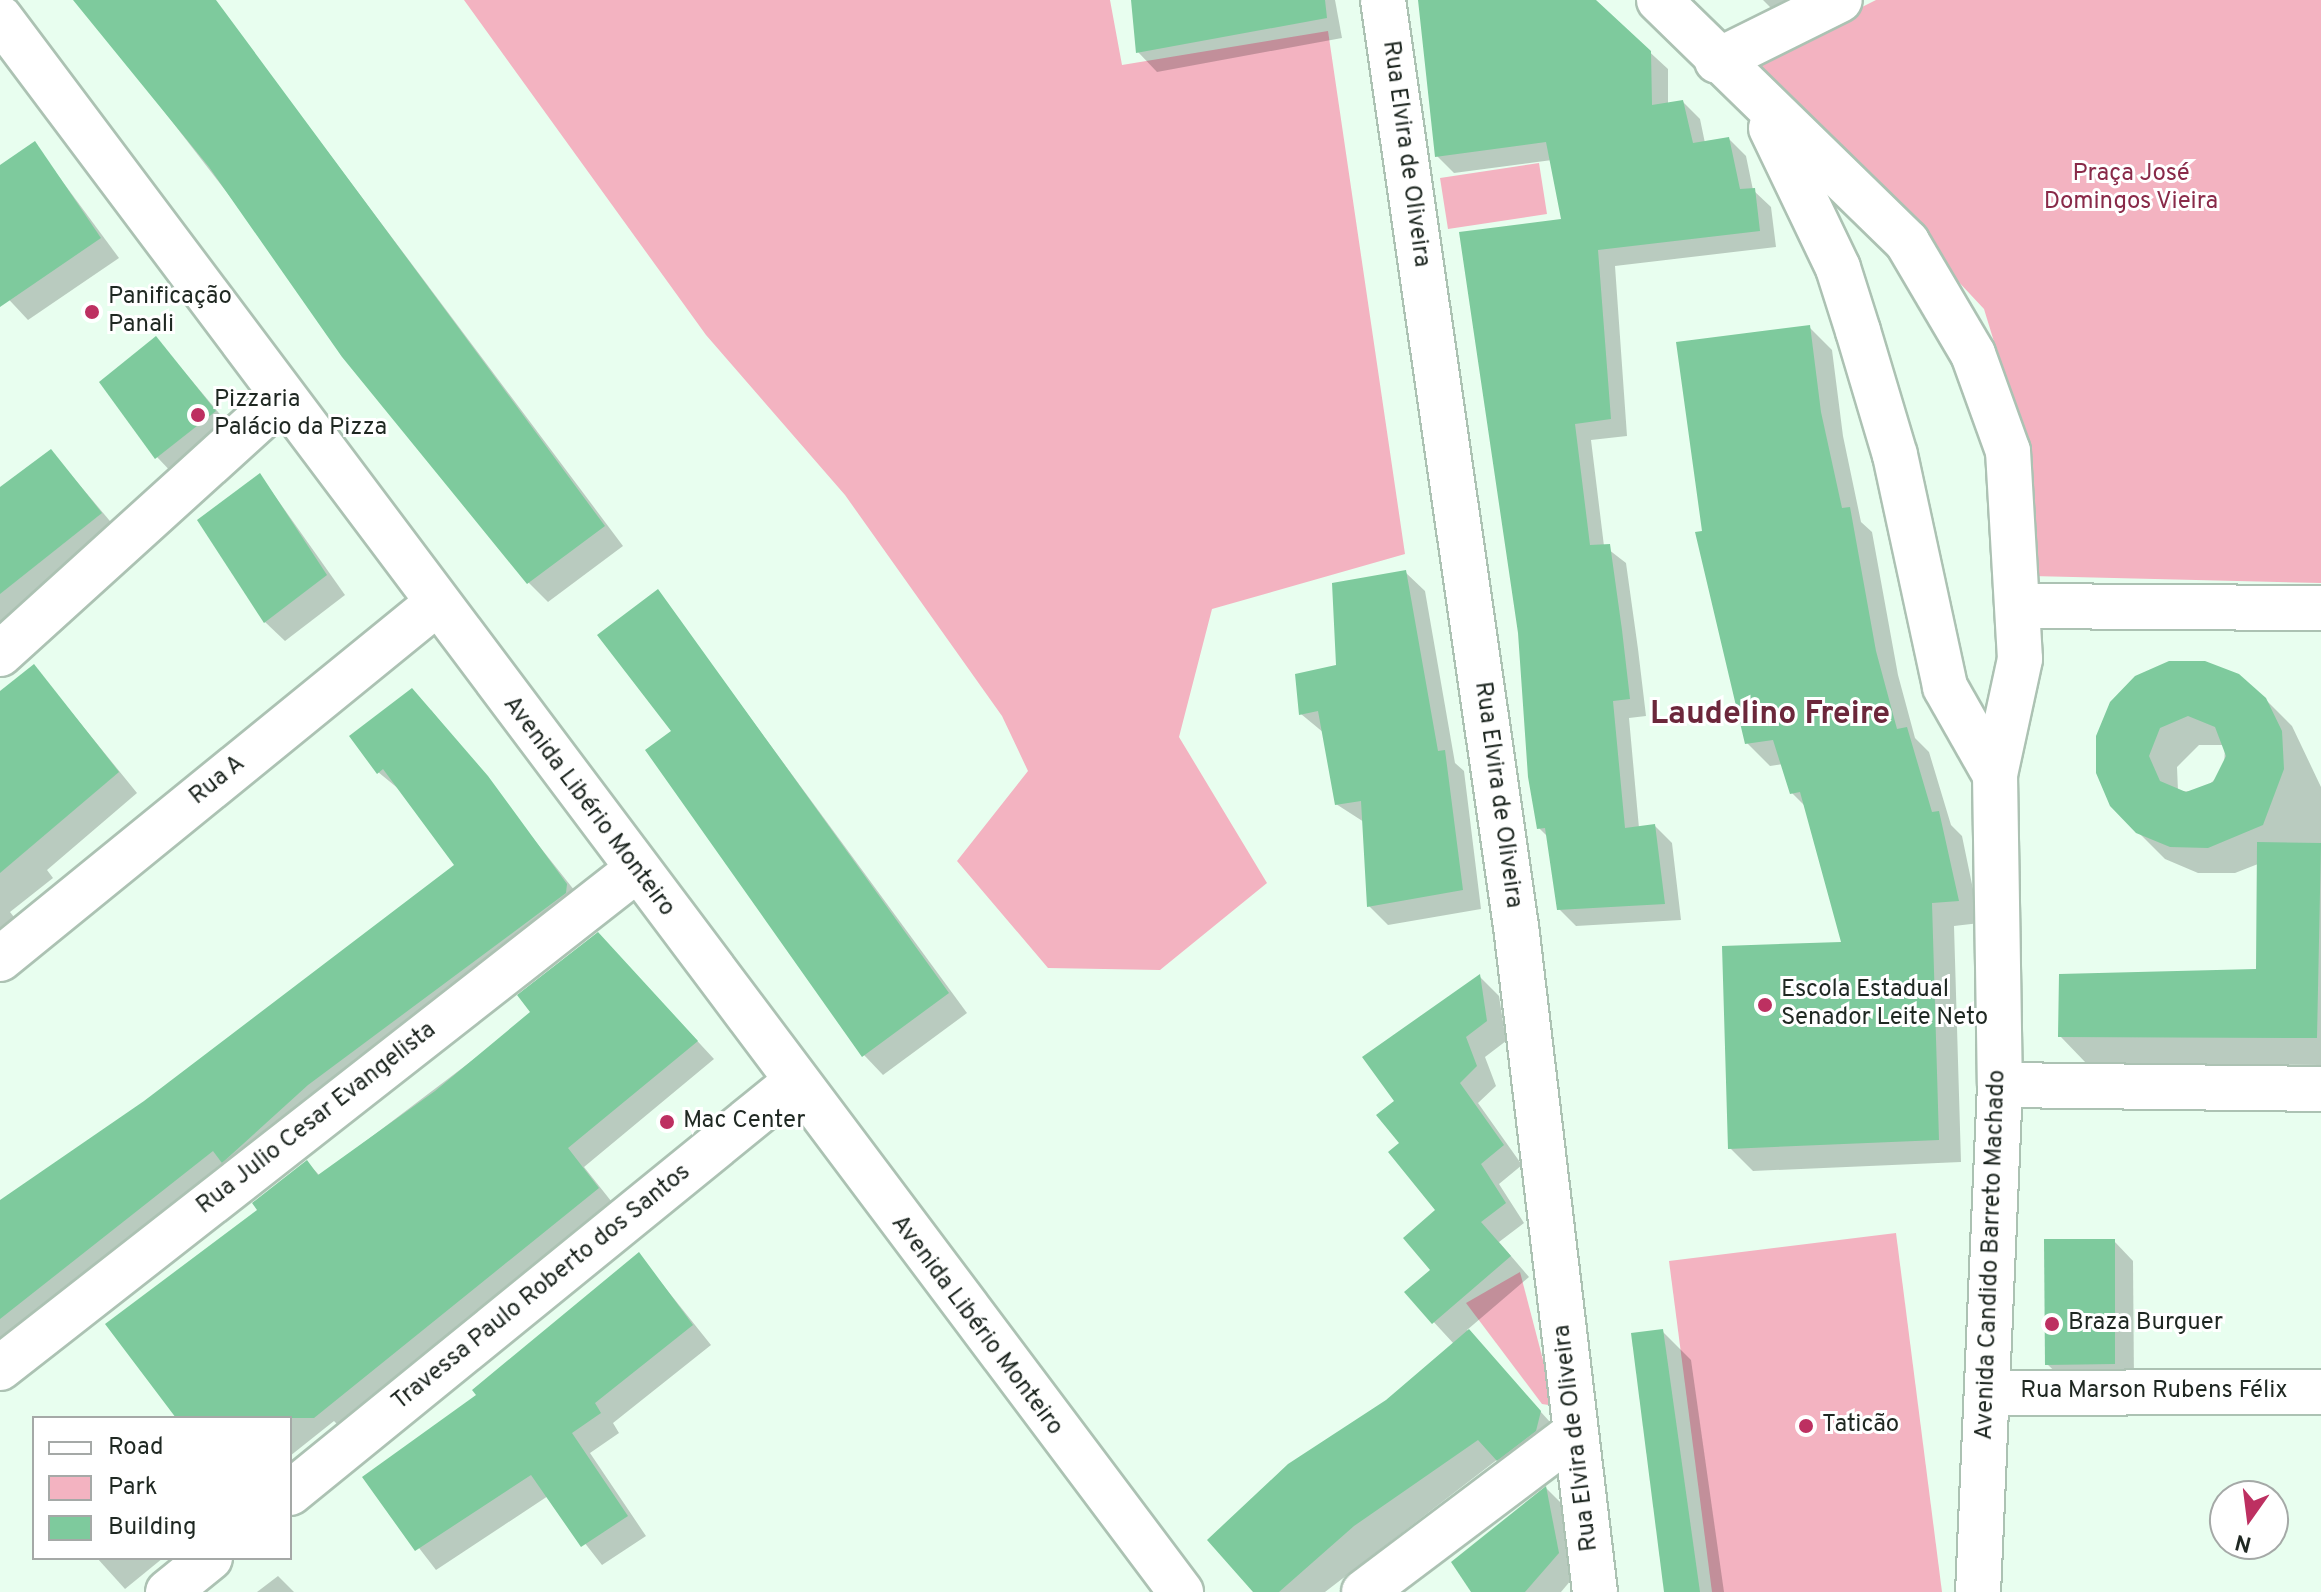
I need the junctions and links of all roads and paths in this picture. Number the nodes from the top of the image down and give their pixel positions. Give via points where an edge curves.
1 (1383, 0) edge
2 (1659, 0) edge
3 (1840, 0) edge
4 (0, 18) edge
5 (1732, 75) junction
6 (282, 398) junction
7 (436, 604) junction
8 (2020, 606) junction
9 (2321, 608) edge
10 (0, 654) edge
11 (2015, 701) junction
12 (1954, 706) junction
13 (1995, 775) junction
14 (635, 871) junction
15 (0, 959) edge
16 (794, 1083) junction
17 (2000, 1085) junction
18 (2321, 1089) edge
19 (0, 1368) edge
20 (2321, 1392) edge
21 (1987, 1393) junction
22 (1575, 1433) junction
23 (292, 1491) edge
24 (208, 1560) edge
25 (168, 1592) edge
26 (1181, 1592) edge
27 (1364, 1592) edge
28 (1595, 1592) edge
29 (1978, 1592) edge

1 - 22 street, Rua Elvira de Oliveira via 1516,926
2 - 5 street
3 - 5 street
4 - 6 street, Avenida Libério Monteiro
5 - 8 street via 1907,242 1973,354 2008,451
5 - 12 street via 1801,181 1838,268 1895,455 1932,647
6 - 7 street, Avenida Libério Monteiro
6 - 10 street
7 - 14 street, Avenida Libério Monteiro
7 - 15 street, Rua A
8 - 9 street
8 - 11 street
11 - 12 street
11 - 13 street
12 - 13 street
13 - 17 street, Avenida Candido Barreto Machado
14 - 16 street, Avenida Libério Monteiro
14 - 19 street, Rua Julio Cesar Evangelista
16 - 23 street, Travessa Paulo Roberto dos Santos
16 - 26 street, Avenida Libério Monteiro
17 - 18 street
17 - 21 street, Avenida Candido Barreto Machado
20 - 21 street, Rua Marson Rubens Félix
21 - 29 street, Avenida Candido Barreto Machado
22 - 27 street
22 - 28 street, Rua Elvira de Oliveira
24 - 25 street

